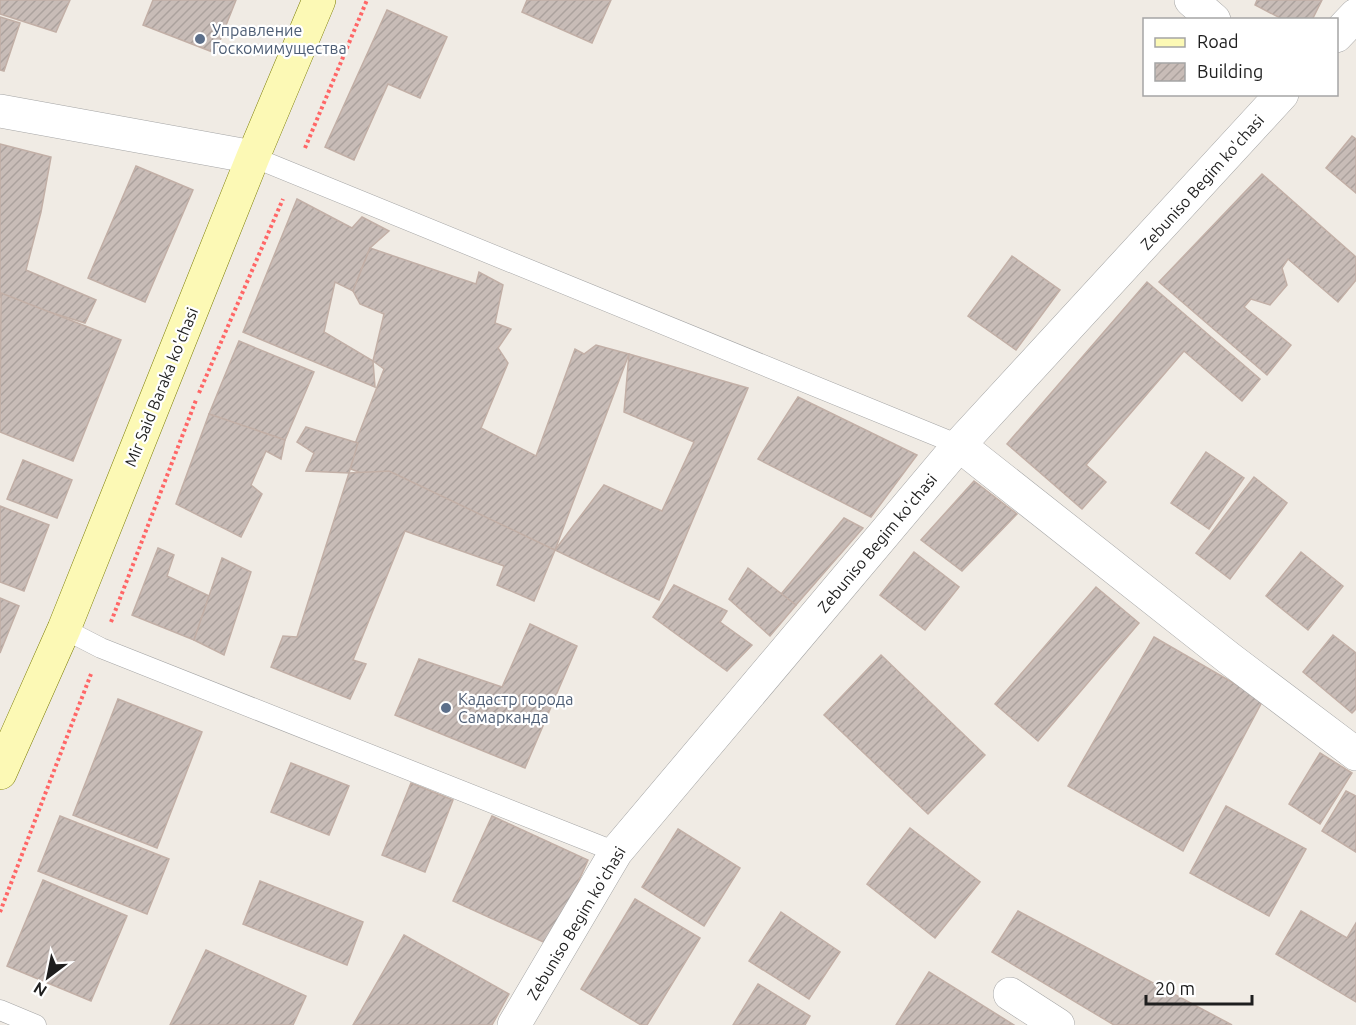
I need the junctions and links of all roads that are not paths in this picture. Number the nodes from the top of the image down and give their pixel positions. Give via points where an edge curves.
1 (319, 0) edge
2 (1191, 0) edge
3 (1356, 15) edge
4 (1212, 18) edge
5 (1338, 34) edge
6 (1280, 96) edge
7 (0, 111) edge
8 (253, 157) junction
9 (959, 445) junction
10 (64, 629) junction
11 (1356, 754) edge
12 (0, 773) edge
13 (616, 852) junction
14 (1010, 994) dead end
15 (0, 1010) edge
16 (36, 1025) edge
17 (514, 1025) edge
18 (1058, 1025) edge

1 - 8 street, Mir Said Baraka ko'chasi
2 - 4 street
3 - 5 street
6 - 9 street, Zebuniso Begim ko'chasi
7 - 8 street
8 - 9 lane
8 - 10 street, Mir Said Baraka ko'chasi
9 - 11 street
9 - 13 street, Zebuniso Begim ko'chasi
10 - 12 street, Mir Said Baraka ko'chasi
10 - 13 lane via 101,648
13 - 17 street, Zebuniso Begim ko'chasi
14 - 18 street
15 - 16 lane

